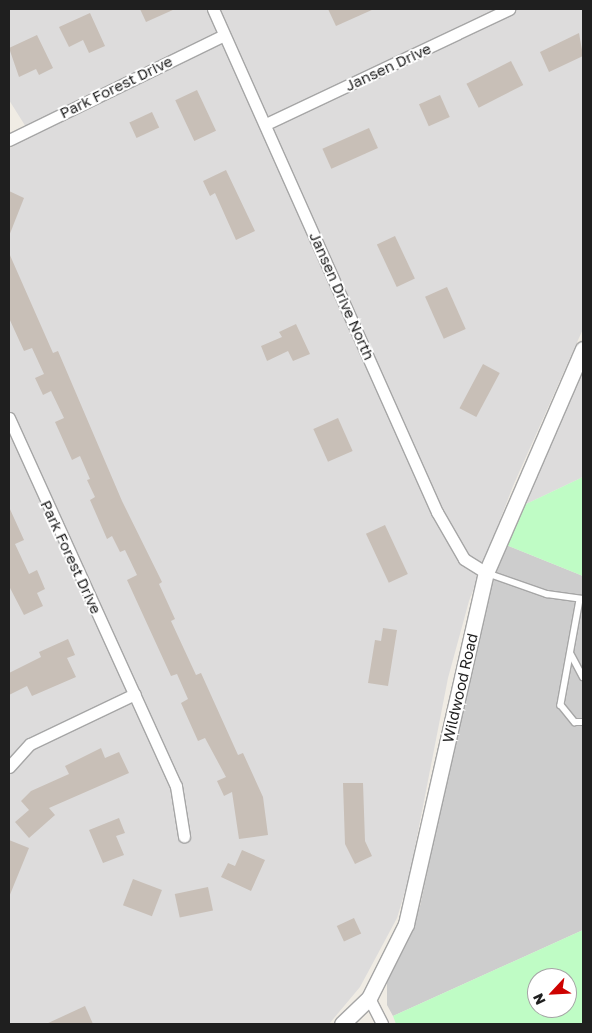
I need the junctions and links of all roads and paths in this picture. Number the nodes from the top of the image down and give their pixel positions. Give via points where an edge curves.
1 (213, 9) edge
2 (510, 9) edge
3 (224, 35) junction
4 (266, 124) junction
5 (9, 127) edge
6 (13, 138) edge
7 (583, 349) edge
8 (10, 425) edge
9 (486, 573) junction
10 (582, 600) edge
11 (572, 654) junction
12 (583, 677) edge
13 (135, 694) junction
14 (583, 722) edge
15 (9, 768) edge
16 (184, 836) dead end
17 (369, 998) junction
18 (342, 1024) edge
19 (382, 1024) edge

1 - 3 street, Jansen Drive North
2 - 4 street, Jansen Drive
3 - 4 street, Jansen Drive North
3 - 6 street, Park Forest Drive
4 - 9 street, Jansen Drive North via 437,512 464,559
5 - 6 street
7 - 9 street, Wildwood Road
8 - 13 street, Park Forest Drive
9 - 10 lane via 547,594
9 - 17 street, Wildwood Road via 406,924
10 - 11 lane
11 - 12 lane
11 - 14 lane via 561,705 574,722
13 - 15 street via 30,744
13 - 16 street, Park Forest Drive via 176,786
17 - 18 street, Wildwood Road
17 - 19 street

